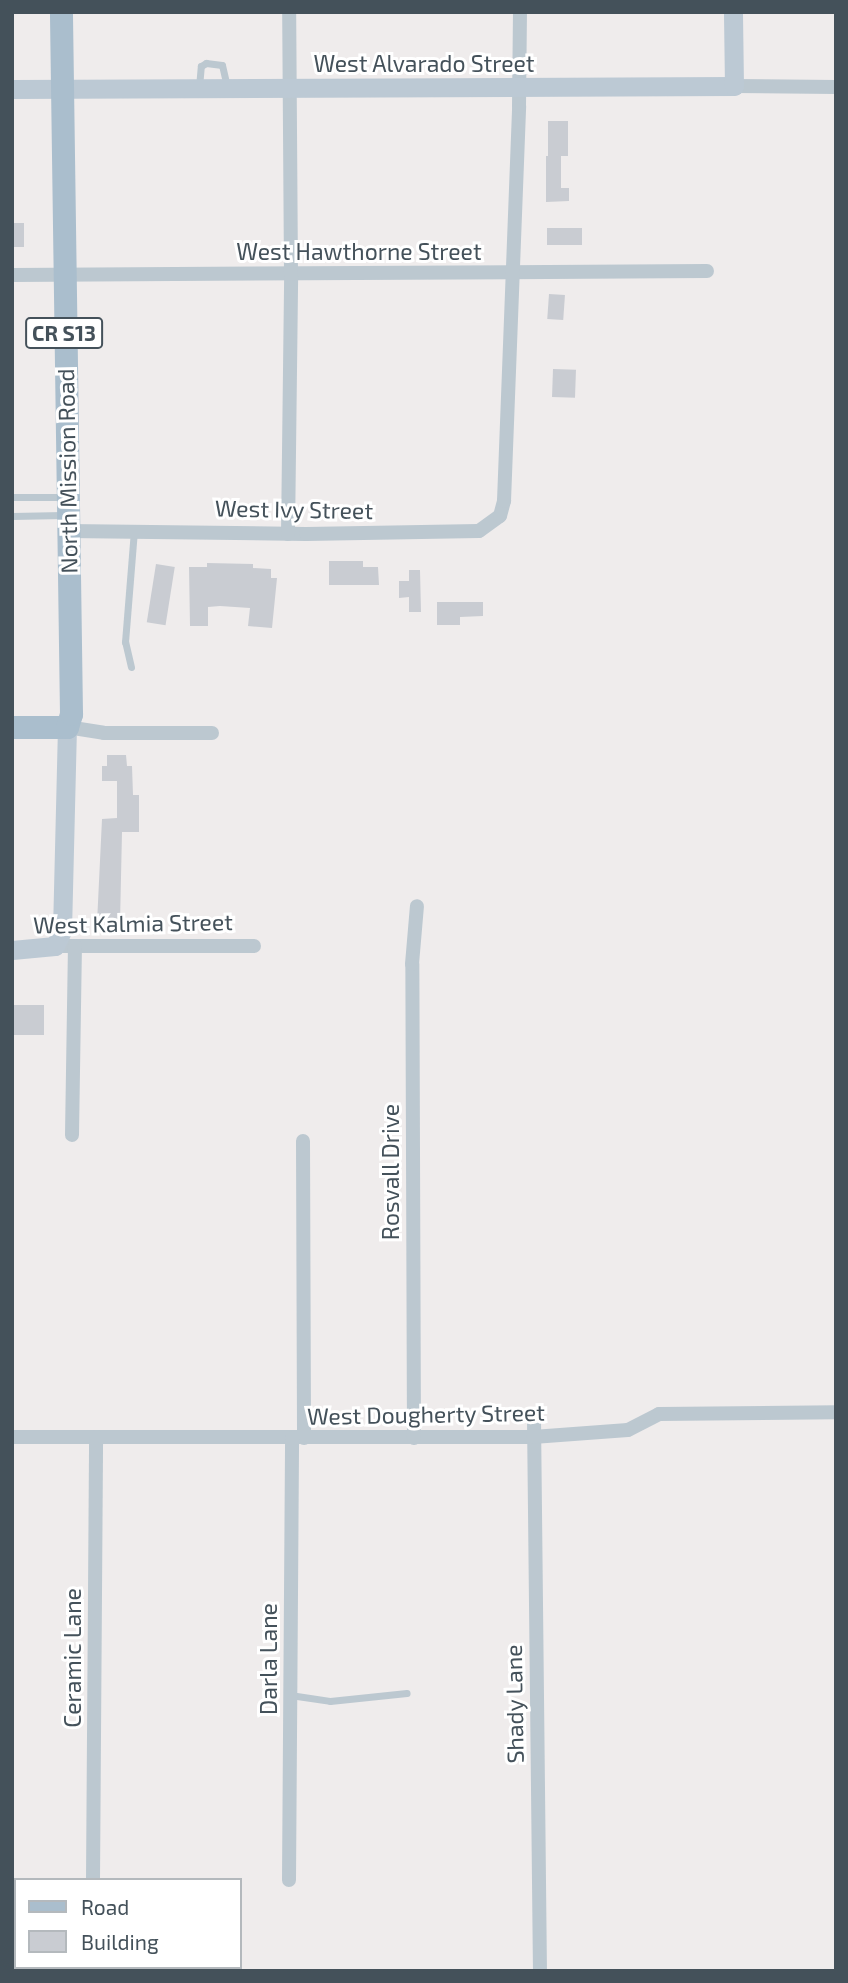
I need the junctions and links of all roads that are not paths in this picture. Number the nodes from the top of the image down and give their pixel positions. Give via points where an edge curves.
1 (61, 12) edge
2 (289, 12) edge
3 (520, 12) edge
4 (733, 12) edge
5 (734, 86) junction
6 (520, 87) junction
7 (836, 87) edge
8 (289, 88) junction
9 (12, 89) edge
10 (62, 89) junction
11 (707, 271) dead end
12 (513, 272) junction
13 (291, 274) junction
14 (12, 275) edge
15 (63, 275) junction
16 (12, 497) edge
17 (67, 514) junction
18 (12, 516) edge
19 (135, 530) junction
20 (288, 534) junction
21 (131, 667) dead end
22 (12, 727) edge
23 (67, 727) junction
24 (212, 733) dead end
25 (417, 906) dead end
26 (54, 946) junction
27 (75, 946) junction
28 (254, 946) dead end
29 (12, 950) edge
30 (72, 1135) dead end
31 (303, 1141) dead end
32 (836, 1412) edge
33 (534, 1419) dead end
34 (12, 1437) edge
35 (96, 1437) junction
36 (533, 1437) junction
37 (298, 1438) junction
38 (414, 1438) junction
39 (407, 1693) dead end
40 (290, 1695) junction
41 (93, 1878) edge
42 (289, 1880) dead end
43 (540, 1971) edge

1 - 10 main road, CR S13
2 - 8 street
3 - 6 street
4 - 5 street
5 - 6 street, West Alvarado Street
5 - 7 street, West Alvarado Street
6 - 8 street, West Alvarado Street
6 - 12 street
8 - 10 street, West Alvarado Street
8 - 13 street
9 - 10 street, West Alvarado Street
10 - 15 main road, North Mission Road / CR S13
11 - 12 street, West Hawthorne Street
12 - 13 street, West Hawthorne Street
12 - 20 street, West Ivy Street via 500,516 479,531
13 - 15 street, West Hawthorne Street
13 - 20 street
14 - 15 street, West Hawthorne Street
15 - 17 main road, North Mission Road / CR S13
16 - 17 lane
17 - 18 lane
17 - 19 street, West Ivy Street
17 - 23 main road, North Mission Road / CR S13 via 71,714
19 - 20 street, West Ivy Street
19 - 21 lane via 125,642
22 - 23 main road
23 - 24 street via 104,733
23 - 26 street via 62,931
25 - 38 street, Rosvall Drive via 412,964
26 - 27 street, West Kalmia Street
26 - 29 street, West Kalmia Street
27 - 28 street, West Kalmia Street
27 - 30 street
31 - 37 street, Darla Lane
32 - 36 street, West Dougherty Street via 659,1414 628,1430
33 - 36 street, Shady Lane
34 - 35 street, West Dougherty Street
35 - 37 street, West Dougherty Street
35 - 41 street, Ceramic Lane
36 - 38 street, West Dougherty Street
36 - 43 street, Shady Lane
37 - 38 street, West Dougherty Street
37 - 40 street, Darla Lane
39 - 40 lane via 330,1701
40 - 42 street, Darla Lane

